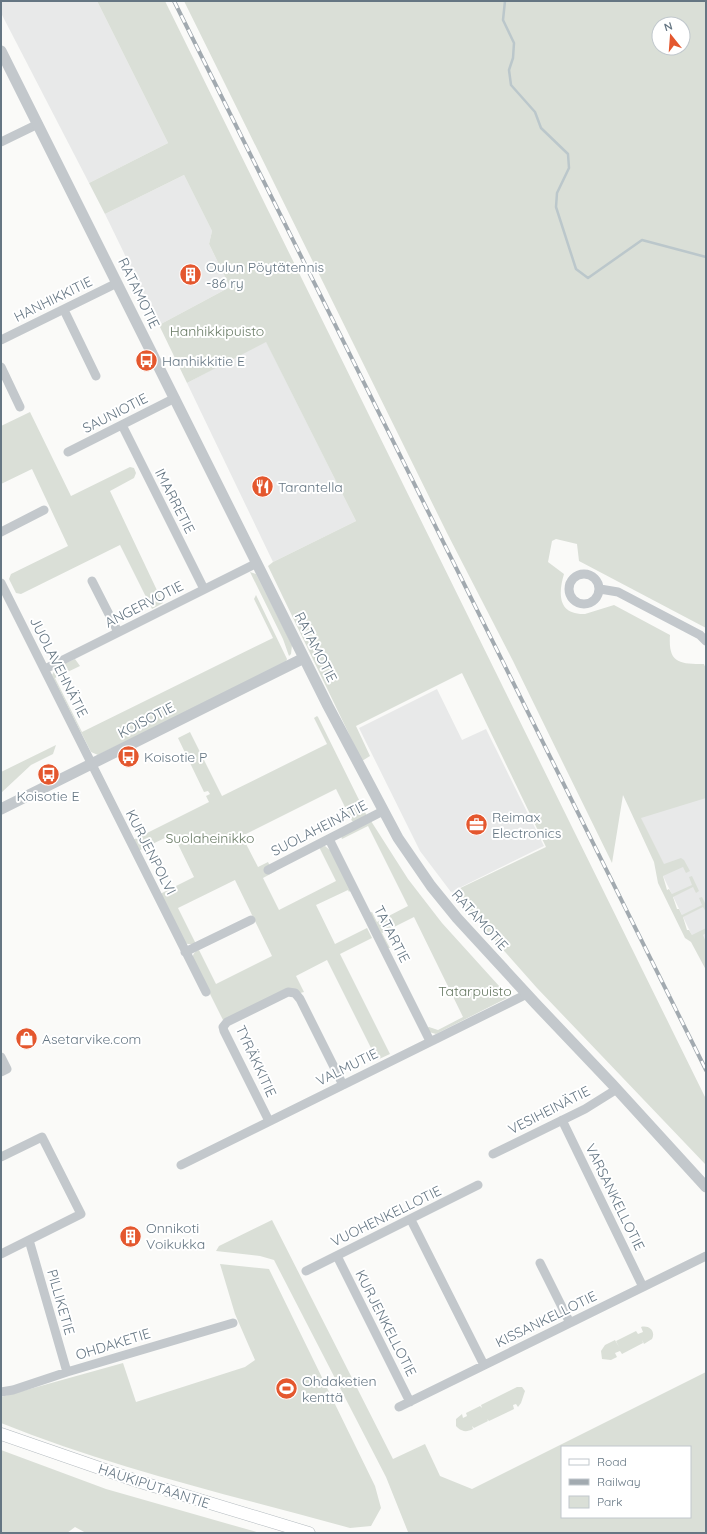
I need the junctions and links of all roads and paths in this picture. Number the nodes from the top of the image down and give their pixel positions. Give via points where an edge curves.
1 (1, 51) edge
2 (38, 124) junction
3 (1, 142) edge
4 (117, 283) junction
5 (64, 310) junction
6 (1, 340) edge
7 (1, 367) edge
8 (96, 376) dead end
9 (175, 398) junction
10 (20, 407) dead end
11 (122, 425) junction
12 (68, 452) dead end
13 (44, 510) dead end
14 (1, 532) edge
15 (257, 563) junction
16 (92, 581) dead end
17 (1, 584) edge
18 (204, 589) junction
19 (600, 589) dead end
20 (118, 632) junction
21 (706, 641) edge
22 (304, 658) junction
23 (45, 669) junction
24 (91, 764) junction
25 (1, 809) edge
26 (383, 811) junction
27 (329, 839) junction
28 (268, 870) dead end
29 (251, 920) dead end
30 (185, 952) junction
31 (206, 992) dead end
32 (527, 994) junction
33 (430, 1041) junction
34 (1, 1057) edge
35 (4, 1070) edge
36 (343, 1085) junction
37 (617, 1089) junction
38 (562, 1120) junction
39 (269, 1121) junction
40 (493, 1154) dead end
41 (1, 1157) edge
42 (181, 1165) dead end
43 (478, 1186) dead end
44 (706, 1187) edge
45 (411, 1220) junction
46 (29, 1240) junction
47 (1, 1254) edge
48 (337, 1256) junction
49 (706, 1256) edge
50 (540, 1263) dead end
51 (306, 1271) dead end
52 (643, 1287) junction
53 (233, 1322) dead end
54 (570, 1323) junction
55 (484, 1365) junction
56 (67, 1372) junction
57 (1, 1392) edge
58 (410, 1402) junction
59 (399, 1407) dead end
60 (1, 1434) edge
61 (309, 1533) edge

1 - 2 street, RATAMOTIE
2 - 3 street
2 - 4 street, RATAMOTIE
4 - 5 street, HANHIKKITIE
4 - 9 street, RATAMOTIE
5 - 6 street, HANHIKKITIE
5 - 8 street
7 - 10 street
9 - 11 street, SAUNIOTIE
9 - 15 street, RATAMOTIE
11 - 12 street, SAUNIOTIE
11 - 18 street, IMARRETIE
13 - 14 street
15 - 18 street, ANGERVOTIE
15 - 22 street, RATAMOTIE
16 - 20 street
17 - 23 street, JUOLAVEHNÄTIE
18 - 20 street, ANGERVOTIE
19 - 21 street via 618,592 700,635
20 - 23 street, ANGERVOTIE
22 - 24 street, KOISOTIE
22 - 26 street, RATAMOTIE
23 - 24 street, JUOLAVEHNÄTIE
24 - 25 street, KOISOTIE
24 - 30 street, KURJENPOLVI
26 - 27 street, SUOLAHEINÄTIE
26 - 32 street, RATAMOTIE via 431,886
27 - 28 street, SUOLAHEINÄTIE
27 - 33 street, TATARTIE
29 - 30 street
30 - 31 street, KURJENPOLVI
32 - 33 street, VALMUTIE
32 - 37 street, RATAMOTIE
33 - 36 street, VALMUTIE
34 - 35 street
36 - 39 street, VALMUTIE
36 - 39 street, TYRÄKKITIE via 300,999 295,993 288,992 227,1022 223,1027
37 - 38 street, VESIHEINÄTIE
37 - 44 street, RATAMOTIE
38 - 40 street, VESIHEINÄTIE
38 - 52 street, VARSANKELLOTIE
39 - 42 street, VALMUTIE
41 - 46 street via 42,1137 81,1214
43 - 45 street, VUOHENKELLOTIE
45 - 48 street, VUOHENKELLOTIE
45 - 55 street
46 - 47 street
46 - 56 street, PILLIKETIE
48 - 51 street, VUOHENKELLOTIE
48 - 58 street, KURJENKELLOTIE
49 - 52 street, KISSANKELLOTIE
50 - 54 street
52 - 54 street, KISSANKELLOTIE
53 - 56 street, OHDAKETIE
54 - 55 street, KISSANKELLOTIE
55 - 58 street, KISSANKELLOTIE
56 - 57 street, OHDAKETIE
58 - 59 street, KISSANKELLOTIE
60 - 61 main road, HAUKIPUTAANTIE via 137,1481

